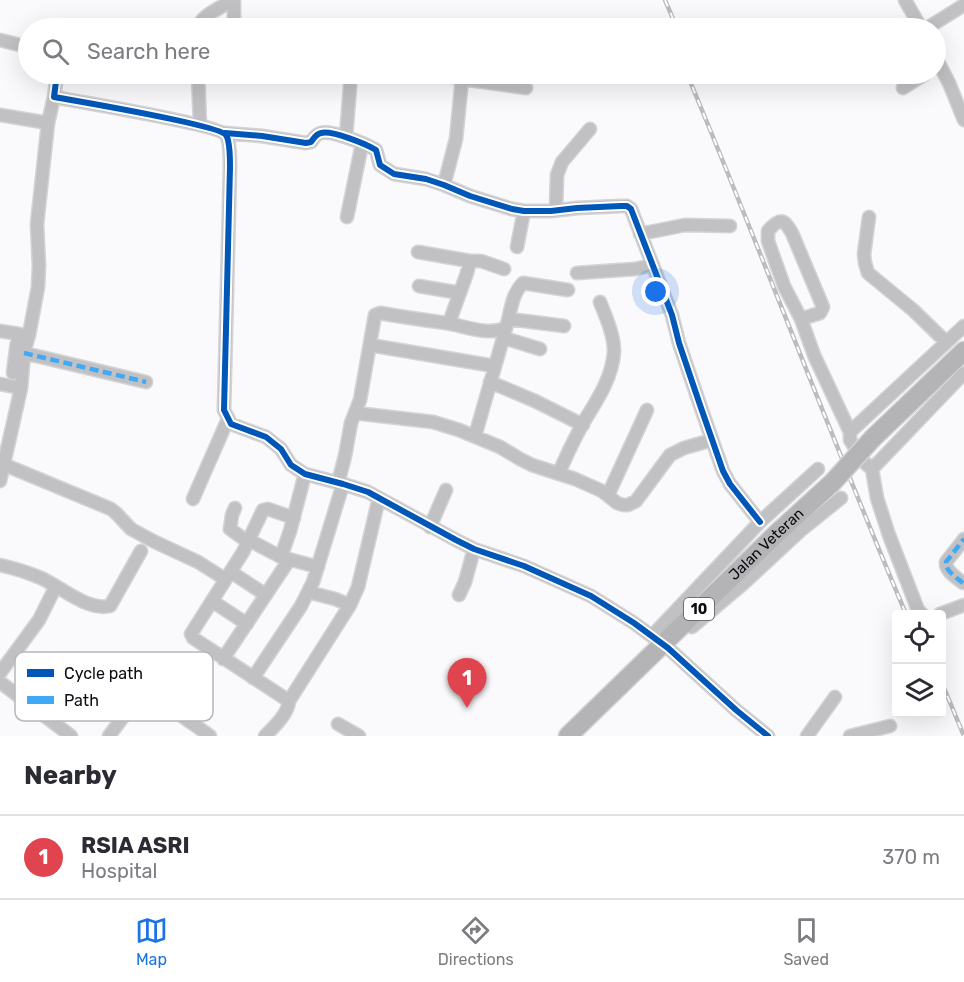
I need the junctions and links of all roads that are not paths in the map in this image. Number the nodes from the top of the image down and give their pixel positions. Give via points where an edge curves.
1 (234, 0) edge
2 (905, 0) edge
3 (964, 5) edge
4 (205, 18) edge
5 (234, 18) edge
6 (915, 18) edge
7 (943, 18) edge
8 (0, 40) edge
9 (18, 44) edge
10 (946, 78) edge
11 (56, 84) edge
12 (198, 84) edge
13 (350, 84) edge
14 (462, 84) edge
15 (498, 84) edge
16 (909, 84) edge
17 (526, 88) dead end
18 (903, 88) dead end
19 (54, 97) junction
20 (0, 115) edge
21 (964, 120) edge
22 (48, 123) junction
23 (200, 125) junction
24 (590, 129) dead end
25 (225, 134) junction
26 (346, 137) junction
27 (362, 144) junction
28 (444, 185) junction
29 (556, 210) junction
30 (524, 211) junction
31 (347, 217) dead end
32 (870, 217) dead end
33 (730, 226) dead end
34 (643, 233) junction
35 (517, 247) dead end
36 (418, 252) dead end
37 (470, 261) junction
38 (653, 266) junction
39 (504, 269) dead end
40 (577, 273) dead end
41 (418, 286) dead end
42 (568, 290) dead end
43 (460, 293) junction
44 (600, 302) dead end
45 (801, 320) junction
46 (449, 323) junction
47 (564, 326) dead end
48 (964, 326) edge
49 (506, 328) junction
50 (0, 331) edge
51 (23, 335) junction
52 (946, 342) junction
53 (370, 345) junction
54 (540, 349) dead end
55 (964, 351) edge
56 (24, 353) junction
57 (495, 366) junction
58 (13, 373) dead end
59 (964, 373) edge
60 (146, 382) dead end
61 (490, 382) junction
62 (0, 384) edge
63 (21, 388) junction
64 (647, 410) dead end
65 (355, 413) junction
66 (228, 419) junction
67 (583, 425) junction
68 (850, 432) junction
69 (475, 436) junction
70 (712, 440) junction
71 (3, 461) edge
72 (818, 469) dead end
73 (872, 469) junction
74 (559, 473) junction
75 (305, 474) junction
76 (0, 481) edge
77 (340, 483) junction
78 (446, 490) dead end
79 (608, 495) junction
80 (379, 498) junction
81 (193, 499) dead end
82 (235, 508) dead end
83 (294, 518) junction
84 (760, 522) junction
85 (430, 527) junction
86 (964, 539) edge
87 (249, 541) junction
88 (474, 549) junction
89 (141, 551) dead end
90 (285, 559) junction
91 (0, 565) edge
92 (318, 567) junction
93 (228, 576) junction
94 (963, 583) edge
95 (56, 586) junction
96 (308, 592) junction
97 (266, 595) junction
98 (459, 596) dead end
99 (212, 601) junction
100 (350, 605) junction
101 (964, 605) edge
102 (918, 610) edge
103 (946, 612) edge
104 (247, 624) junction
105 (660, 643) junction
106 (15, 652) edge
107 (15, 653) edge
108 (223, 659) junction
109 (0, 673) edge
110 (253, 678) junction
111 (0, 682) edge
112 (15, 693) edge
113 (835, 697) dead end
114 (289, 701) junction
115 (51, 721) edge
116 (120, 721) edge
117 (189, 721) edge
118 (338, 724) dead end
119 (890, 726) dead end
120 (71, 736) edge
121 (109, 736) edge
122 (210, 736) edge
123 (265, 736) edge
124 (359, 736) edge
125 (568, 736) edge
126 (768, 736) edge
127 (807, 736) edge
128 (850, 736) edge

1 - 4 street
1 - 5 street
2 - 6 street
3 - 7 street
8 - 9 street
10 - 21 street
11 - 19 street
12 - 23 street
13 - 26 street
14 - 28 street via 456,139
15 - 17 street
16 - 18 street
19 - 22 street
19 - 23 street
20 - 22 street
22 - 51 street via 37,224 38,287
23 - 25 street
24 - 29 street via 562,162 557,175
25 - 26 street via 306,143 325,132
25 - 66 street via 230,167 224,410
26 - 27 street
27 - 28 street via 376,150 380,165 394,174
27 - 31 street
28 - 30 street
29 - 30 street
29 - 34 street via 627,206
30 - 35 street
32 - 52 street via 864,254 868,273
33 - 34 street via 685,225
34 - 38 street
36 - 37 street
37 - 39 street
37 - 43 street
38 - 40 street
38 - 70 street
41 - 43 street
42 - 49 street via 523,282 514,296
43 - 46 street
44 - 67 street via 614,350 607,378
45 - 45 street via 820,313 823,307 792,233 781,221 768,231 768,241
45 - 68 street
46 - 49 street via 483,331
46 - 53 street via 377,314
47 - 49 street
48 - 52 street
49 - 54 street
49 - 57 street
50 - 51 street
51 - 56 street
51 - 58 street
52 - 68 street
53 - 57 street
53 - 65 street
55 - 105 highway, Jalan Veteran / 10, bridge via 873,438 836,490 775,535
56 - 60 street
56 - 63 street
57 - 61 street
59 - 73 street
61 - 67 street
61 - 69 street
62 - 63 street
63 - 71 street
64 - 79 street
65 - 69 street via 433,422
65 - 77 street
66 - 75 street via 236,427 266,437 281,449 291,465
66 - 81 street
67 - 74 street
68 - 73 street via 850,440
69 - 74 street via 526,462
70 - 79 street via 670,455 636,501 622,505
70 - 84 street via 730,484
71 - 76 street
71 - 93 street via 111,509 131,529 153,542
72 - 84 street
73 - 102 street via 889,535
74 - 79 street
75 - 77 street
75 - 83 street
77 - 80 street
77 - 92 street
78 - 85 street
80 - 85 street
80 - 100 street via 358,587
82 - 87 street via 230,529
83 - 87 street via 265,509
83 - 90 street
84 - 105 street
85 - 88 street
86 - 94 street via 945,566
87 - 90 street
87 - 93 street
88 - 98 street
88 - 105 street via 582,591
89 - 95 street via 110,606 89,605
90 - 92 street
90 - 97 street
91 - 95 street
92 - 96 street
93 - 97 street
93 - 99 street
95 - 106 street via 39,620
96 - 100 street
96 - 110 street
97 - 104 street
99 - 104 street
99 - 108 street via 190,634
100 - 114 street
101 - 103 street
104 - 108 street
105 - 125 highway, Jalan Veteran / 10
105 - 126 street
107 - 109 street
108 - 110 street
110 - 114 street
111 - 112 street
113 - 127 street
114 - 123 street
115 - 120 street
116 - 121 street
117 - 122 street
118 - 124 street
119 - 128 street

